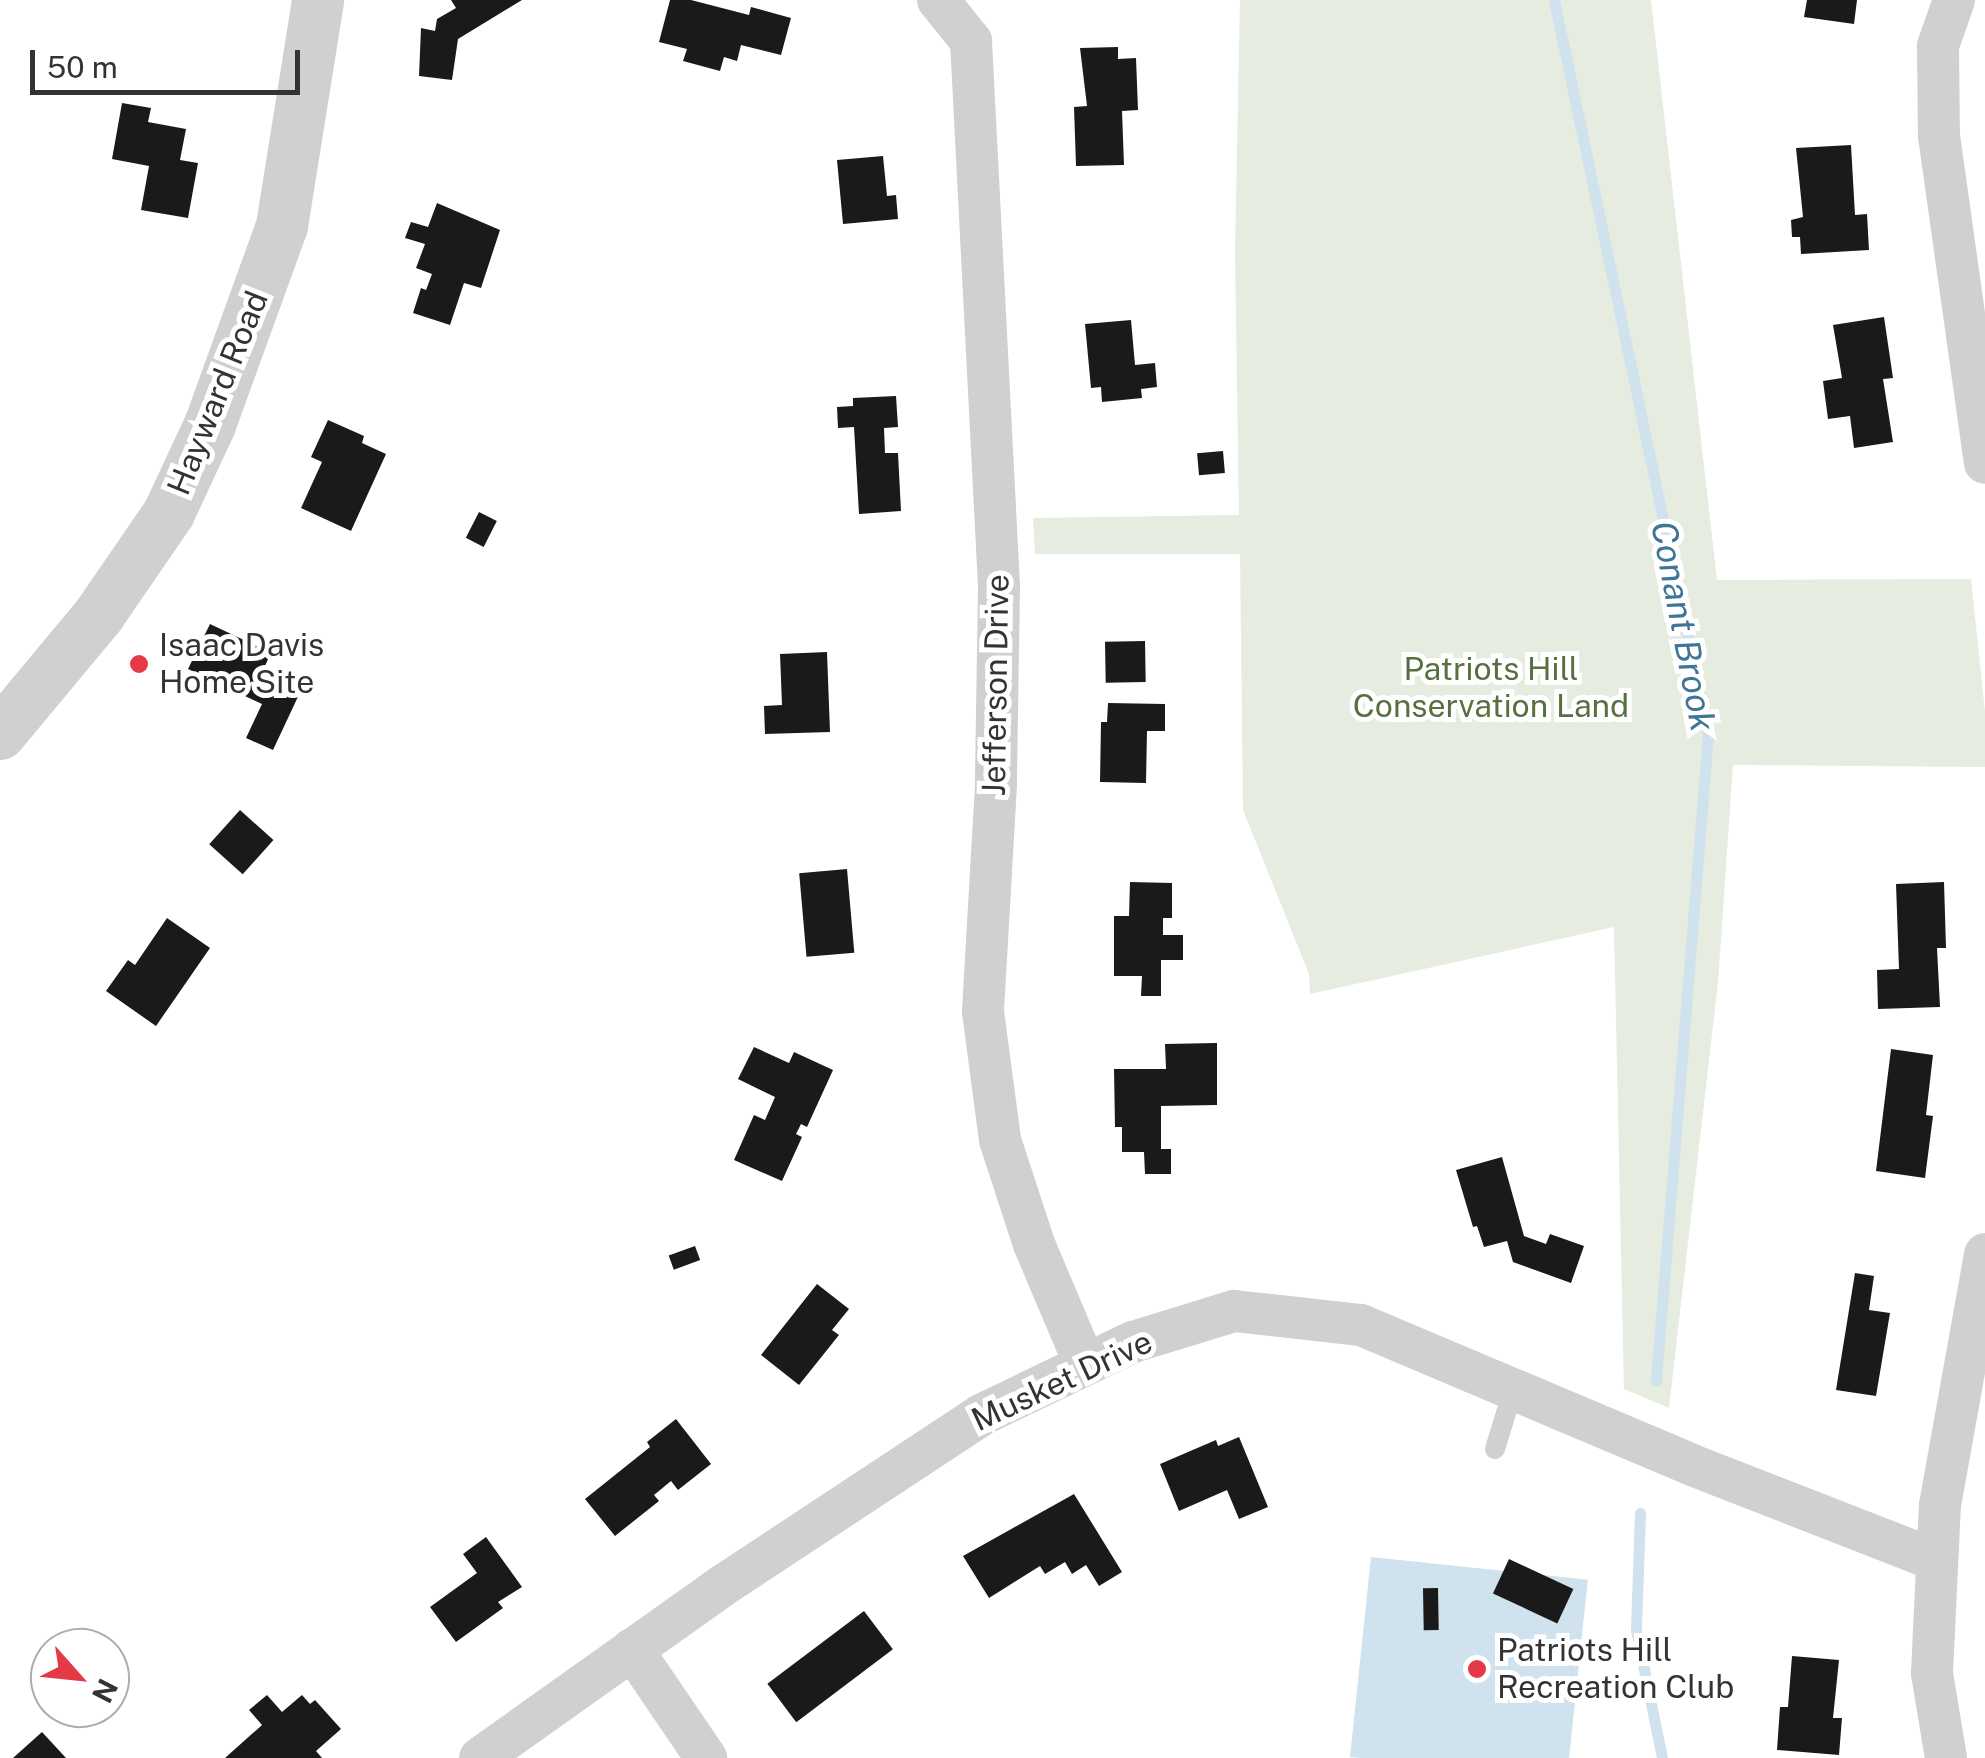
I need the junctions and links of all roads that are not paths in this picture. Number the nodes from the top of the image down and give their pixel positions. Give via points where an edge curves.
1 (318, 0) edge
2 (938, 0) edge
3 (1954, 0) edge
4 (1985, 463) edge
5 (0, 734) edge
6 (1985, 1254) edge
7 (1085, 1365) junction
8 (1513, 1390) junction
9 (1495, 1449) dead end
10 (1936, 1560) junction
11 (632, 1650) junction
12 (480, 1758) edge
13 (706, 1758) edge
14 (1946, 1758) edge

1 - 5 street, Hayward Road via 282,226 210,424 169,513 99,615
2 - 7 street, Jefferson Drive via 971,41 998,567 996,786 983,1012 1000,1140
3 - 4 street via 1938,46 1940,136
6 - 10 street
7 - 8 street, Musket Drive via 1133,1342 1234,1312 1361,1325
7 - 11 street, Musket Drive via 966,1425
8 - 9 lane
8 - 10 street, Musket Drive
10 - 14 street via 1932,1673
11 - 12 street, Musket Drive
11 - 13 street

